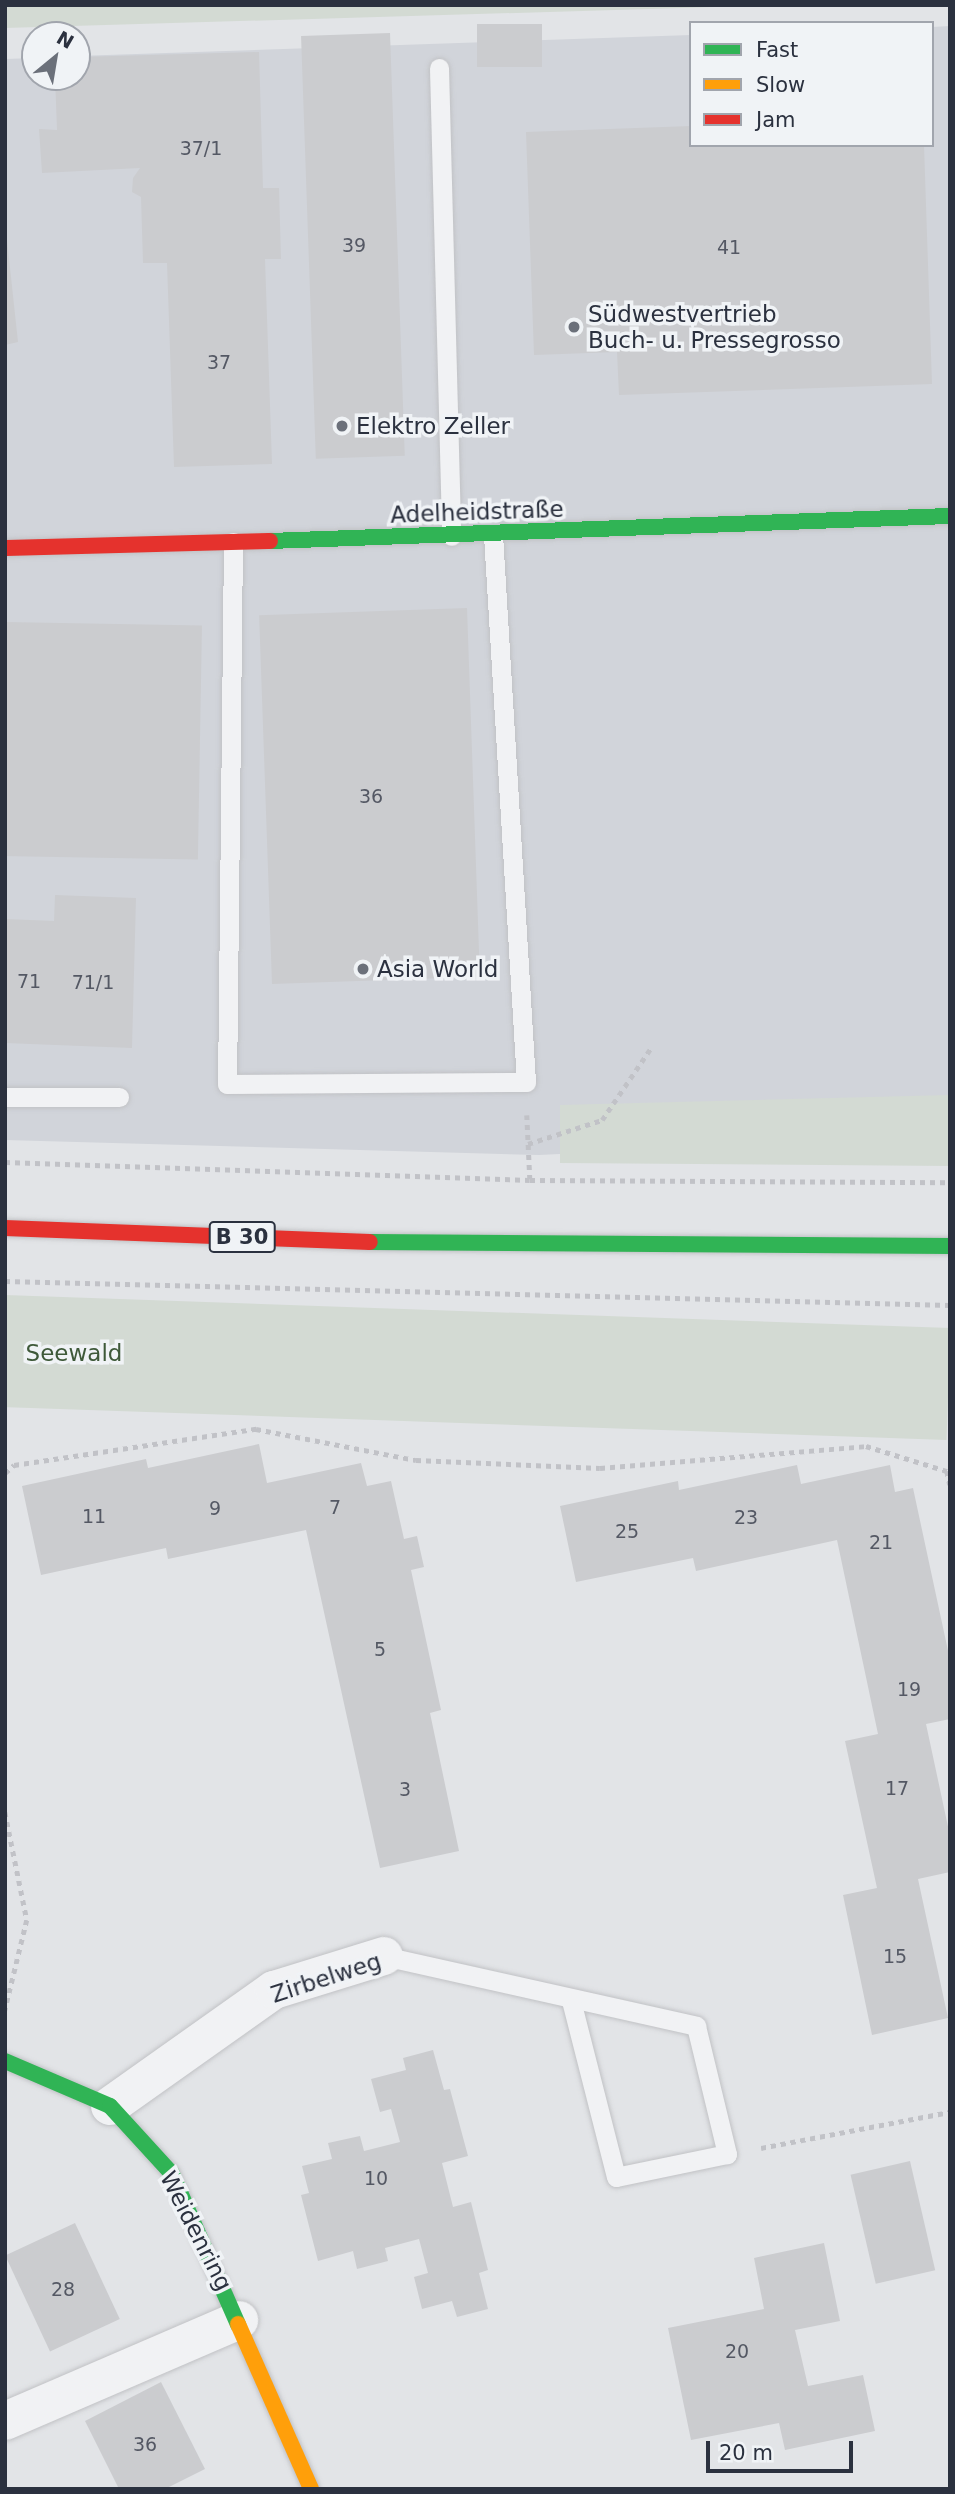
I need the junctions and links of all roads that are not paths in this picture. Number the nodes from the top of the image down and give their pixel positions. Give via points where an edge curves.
1 (439, 68) dead end
2 (950, 516) edge
3 (493, 535) junction
4 (451, 536) junction
5 (233, 541) junction
6 (5, 548) edge
7 (5, 1097) edge
8 (119, 1097) dead end
9 (5, 1228) edge
10 (950, 1246) edge
11 (384, 1956) joint
12 (571, 2000) junction
13 (5, 2061) edge
14 (110, 2106) junction
15 (239, 2320) junction
16 (5, 2421) edge
17 (311, 2489) edge

1 - 4 lane
2 - 3 street, Adelheidstraße
3 - 4 street, Adelheidstraße
3 - 5 lane via 526,1082 227,1084
4 - 5 street, Adelheidstraße
5 - 6 street, Adelheidstraße
7 - 8 lane
9 - 10 street, B 30 via 480,1245
11 - 12 lane, Zirbelweg
11 - 14 street, Zirbelweg via 274,1990
12 - 12 lane, Zirbelweg via 616,2177 727,2154 696,2026
13 - 14 street, Weidenring
14 - 15 street, Weidenring via 172,2174
15 - 16 street, Weidenring
15 - 17 street, Weidenring

